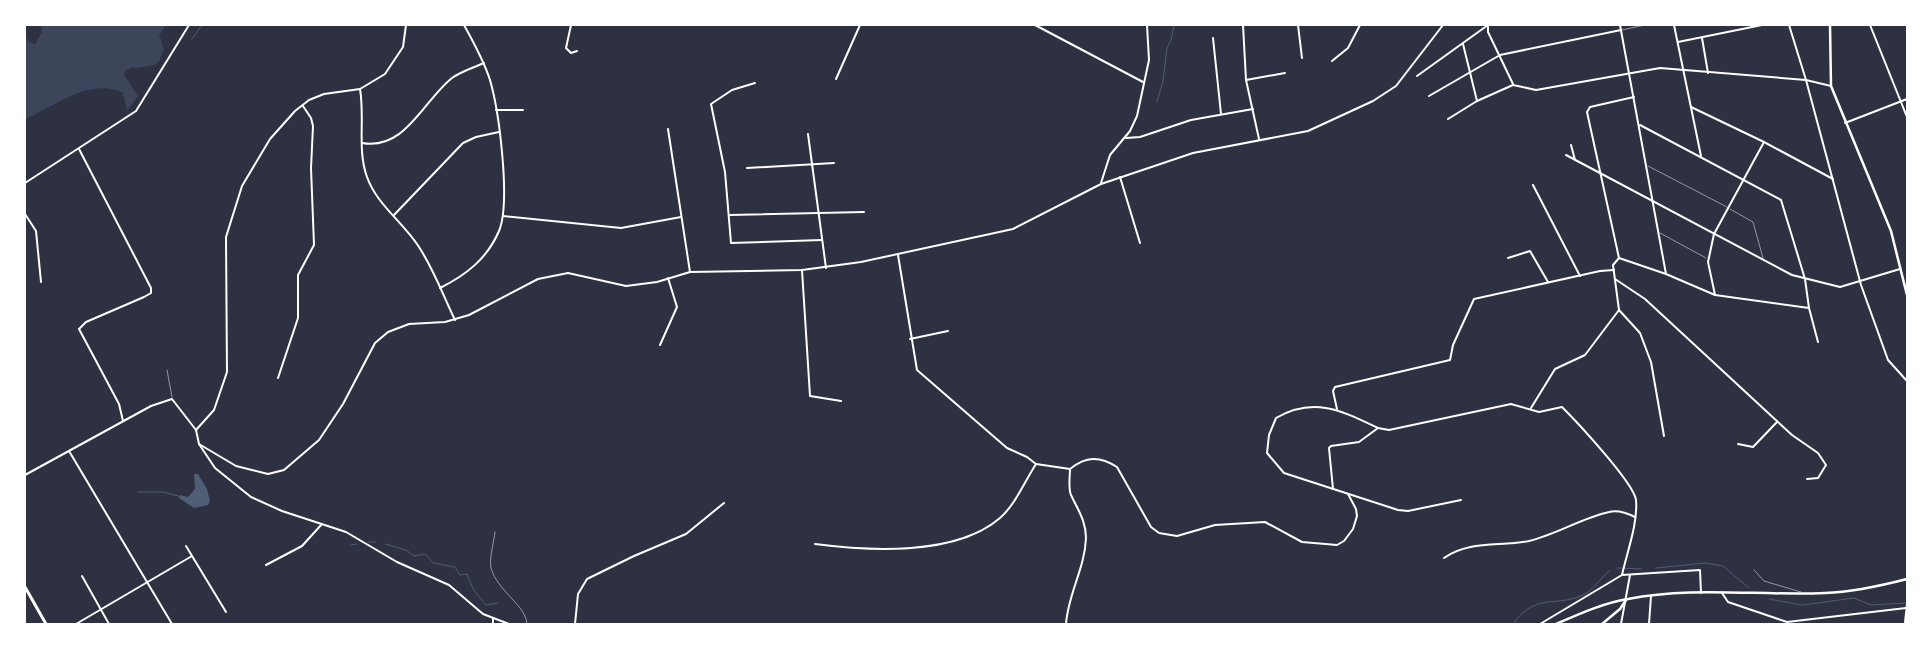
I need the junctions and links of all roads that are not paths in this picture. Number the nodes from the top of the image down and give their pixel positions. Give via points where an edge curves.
1 (189, 25) edge
2 (406, 25) edge
3 (464, 25) edge
4 (571, 25) edge
5 (860, 25) edge
6 (1035, 25) edge
7 (1146, 25) edge
8 (1243, 25) edge
9 (1298, 25) edge
10 (1360, 25) edge
11 (1443, 25) edge
12 (1488, 25) edge
13 (1500, 25) edge
14 (1620, 25) edge
15 (1645, 25) edge
16 (1674, 25) edge
17 (1762, 25) edge
18 (1789, 25) edge
19 (1830, 25) edge
20 (1870, 25) edge
21 (1621, 30) junction
22 (1213, 38) dead end
23 (1702, 38) junction
24 (1678, 42) junction
25 (1462, 44) junction
26 (577, 51) dead end
27 (1500, 55) junction
28 (1302, 58) dead end
29 (1332, 61) dead end
30 (484, 63) junction
31 (1683, 69) junction
32 (1470, 72) junction
33 (1285, 73) dead end
34 (1628, 74) junction
35 (1709, 74) junction
36 (1417, 76) dead end
37 (836, 79) dead end
38 (1246, 80) junction
39 (1806, 80) junction
40 (1143, 82) junction
41 (755, 83) dead end
42 (1514, 85) junction
43 (1831, 86) junction
44 (360, 89) junction
45 (1429, 96) dead end
46 (1634, 97) junction
47 (1907, 99) edge
48 (1478, 101) junction
49 (1901, 102) junction
50 (302, 106) junction
51 (1691, 107) junction
52 (1252, 109) junction
53 (496, 110) junction
54 (523, 110) dead end
55 (1221, 114) junction
56 (1907, 117) edge
57 (1448, 119) dead end
58 (1845, 124) junction
59 (1640, 125) junction
60 (668, 129) dead end
61 (499, 132) junction
62 (808, 134) dead end
63 (1126, 138) junction
64 (1259, 139) junction
65 (1764, 142) junction
66 (362, 143) junction
67 (1571, 144) dead end
68 (79, 149) junction
69 (1566, 155) dead end
70 (1700, 156) junction
71 (1575, 160) junction
72 (834, 163) dead end
73 (1646, 165) junction
74 (811, 166) junction
75 (747, 168) dead end
76 (1603, 175) junction
77 (1120, 177) junction
78 (1833, 179) junction
79 (1743, 180) junction
80 (25, 183) edge
81 (1101, 184) junction
82 (1533, 185) dead end
83 (1654, 202) junction
84 (1728, 208) junction
85 (864, 212) dead end
86 (25, 214) edge
87 (817, 214) junction
88 (730, 215) junction
89 (393, 216) junction
90 (503, 216) junction
91 (682, 217) junction
92 (1660, 233) junction
93 (1714, 234) junction
94 (822, 240) junction
95 (1140, 243) dead end
96 (898, 254) junction
97 (1508, 258) dead end
98 (1620, 258) junction
99 (1708, 260) junction
100 (1764, 261) junction
101 (826, 268) junction
102 (1900, 269) junction
103 (802, 270) junction
104 (1614, 270) junction
105 (690, 272) junction
106 (1666, 274) junction
107 (1580, 276) junction
108 (668, 278) junction
109 (1615, 279) junction
110 (1805, 279) junction
111 (40, 282) dead end
112 (1548, 282) junction
113 (440, 288) junction
114 (1715, 295) junction
115 (1907, 295) edge
116 (1809, 308) junction
117 (1619, 310) junction
118 (455, 320) junction
119 (948, 331) dead end
120 (910, 339) junction
121 (1818, 342) dead end
122 (660, 345) dead end
123 (168, 370) dead end
124 (278, 378) dead end
125 (1907, 382) edge
126 (172, 399) junction
127 (841, 401) dead end
128 (1337, 409) junction
129 (1531, 409) junction
130 (122, 421) junction
131 (1777, 422) junction
132 (1378, 428) junction
133 (196, 430) junction
134 (1664, 436) dead end
135 (199, 444) junction
136 (1738, 444) dead end
137 (69, 451) junction
138 (1036, 464) junction
139 (1070, 468) junction
140 (25, 474) edge
141 (1807, 479) dead end
142 (1333, 489) junction
143 (1348, 494) junction
144 (1461, 500) dead end
145 (724, 503) dead end
146 (1635, 516) junction
147 (322, 524) junction
148 (495, 532) dead end
149 (815, 544) dead end
150 (186, 546) dead end
151 (192, 556) junction
152 (1444, 558) dead end
153 (266, 565) dead end
154 (1754, 570) dead end
155 (1630, 575) junction
156 (82, 576) dead end
157 (1622, 576) junction
158 (1907, 579) edge
159 (146, 582) junction
160 (25, 587) edge
161 (1701, 593) junction
162 (1722, 593) junction
163 (1805, 593) junction
164 (1651, 595) junction
165 (1627, 599) junction
166 (1906, 606) edge
167 (102, 610) junction
168 (226, 612) dead end
169 (493, 620) junction
170 (1906, 622) edge
171 (46, 624) edge
172 (76, 624) edge
173 (109, 624) edge
174 (172, 624) edge
175 (493, 624) edge
176 (509, 624) edge
177 (528, 624) edge
178 (575, 624) edge
179 (1066, 624) edge
180 (1540, 624) edge
181 (1556, 624) edge
182 (1602, 624) edge
183 (1621, 624) edge
184 (1649, 624) edge

1 - 68 street via 136,111
2 - 44 street via 404,47 391,67 378,80
3 - 30 street
4 - 26 street via 566,48 571,53
5 - 37 street
6 - 40 street
7 - 40 street via 1149,60
8 - 38 street
9 - 28 street
10 - 29 street via 1348,48
11 - 64 street via 1405,77 1386,93 1320,127
12 - 13 street
12 - 25 street
12 - 27 street via 1488,32
14 - 21 street
15 - 21 lane
16 - 24 street
17 - 23 street
18 - 39 street
19 - 43 main road
20 - 49 street
21 - 27 street
21 - 34 street
22 - 55 street
23 - 24 street
23 - 35 street
24 - 31 street
25 - 32 street
25 - 36 street
27 - 32 street
27 - 42 street
30 - 53 street
30 - 66 street via 451,79 395,138 380,144
31 - 34 street via 1660,68
31 - 35 street
31 - 51 street
32 - 45 street
32 - 48 street
33 - 38 street
34 - 42 street via 1536,90
34 - 46 street
35 - 39 street
38 - 52 street
39 - 43 street
39 - 78 street
40 - 63 street via 1135,124
41 - 88 street via 732,90 712,104
42 - 48 street
43 - 58 main road
44 - 50 street via 324,94
44 - 66 street
46 - 59 street
46 - 76 street via 1590,107 1588,112
47 - 49 street
48 - 57 street
49 - 56 street
49 - 58 street
50 - 124 street via 313,126 314,245 298,275 298,318
50 - 133 street via 266,144 235,204 228,226 226,254 227,372 214,410
51 - 65 street
51 - 70 street
52 - 55 street
52 - 64 street
53 - 54 street
53 - 61 street
55 - 63 street
58 - 102 main road via 1891,232
59 - 70 street
59 - 73 street
60 - 91 street
61 - 89 street via 464,143
61 - 90 street
62 - 74 street
63 - 81 street via 1110,155
64 - 77 street via 1193,153
65 - 78 street
65 - 79 street
66 - 89 street via 366,176 381,203
67 - 71 street
68 - 80 street
68 - 130 street via 151,288 151,293 86,322 79,330 119,404
69 - 71 street
70 - 79 street
71 - 76 street
72 - 74 street
73 - 83 street
73 - 84 lane
74 - 75 street
74 - 87 street
76 - 83 street
76 - 98 street
77 - 81 street
77 - 95 street
78 - 125 street via 1861,285 1888,360
79 - 84 street
79 - 110 street via 1782,200
81 - 96 street via 1013,229
82 - 107 street
83 - 92 street
83 - 93 street
84 - 93 street
84 - 100 lane via 1753,222
85 - 87 street
86 - 111 street via 36,231
87 - 88 street
87 - 94 street
88 - 94 street via 731,243
89 - 113 street via 420,248
90 - 91 street via 620,228
90 - 113 street via 489,249 478,262 470,271
91 - 105 street
92 - 99 lane
92 - 106 street
93 - 99 street
93 - 100 street
94 - 101 street
96 - 101 street
96 - 120 street
97 - 112 street via 1530,251
98 - 104 street
98 - 106 street
99 - 114 street
100 - 110 street
101 - 103 street
102 - 110 street via 1840,287
102 - 115 main road
103 - 105 street
103 - 127 street via 810,396
104 - 107 street
104 - 109 street
105 - 108 street
106 - 114 street
107 - 112 street
108 - 118 street via 626,286 557,274 538,278
108 - 122 street via 677,307
109 - 117 street
109 - 131 street via 1645,299
110 - 116 street
112 - 128 street via 1474,299 1453,345 1450,360 1335,387
113 - 118 street
114 - 116 street
116 - 121 street
117 - 129 street via 1585,355 1555,369
117 - 134 street via 1640,333 1651,362
118 - 135 street via 400,327 375,343 319,440 284,470 268,474 236,466
119 - 120 street
120 - 138 street via 917,370 1006,447 1027,456
123 - 126 lane
126 - 130 street
126 - 133 street
128 - 132 street
128 - 142 street via 1316,406 1291,409 1276,418 1267,453 1284,473
129 - 132 street via 1512,404 1389,430
129 - 146 street via 1538,412 1562,408 1574,418 1636,498
130 - 137 street
131 - 136 street via 1753,447
131 - 141 street via 1823,458 1826,465 1818,478
132 - 142 street via 1359,442 1329,448
133 - 135 street
135 - 147 street via 214,468 251,497
137 - 140 street
137 - 159 street
138 - 139 street
138 - 149 street via 1002,517 976,534 904,549
139 - 143 street via 1087,458 1117,467 1151,527 1164,535 1177,536 1215,525 1266,522 1302,542 1337,545 1344,541 1356,522 1356,509
139 - 179 street via 1071,494 1080,510 1086,538 1067,606
142 - 143 street
143 - 144 street via 1408,511
145 - 178 street via 686,534 587,580 578,594
146 - 152 street via 1610,511 1530,540 1473,546
146 - 157 street
147 - 153 street via 302,546
147 - 169 street via 346,532 397,562 449,584
148 - 177 lane via 491,567 500,587 527,616
150 - 151 street
151 - 159 street
151 - 168 street
154 - 163 lane via 1764,581
155 - 157 street
155 - 161 street via 1700,570
155 - 165 street
156 - 167 street
157 - 180 street
158 - 163 main road via 1858,590
159 - 167 street
159 - 174 street
160 - 171 highway
161 - 162 main road
161 - 164 main road
162 - 163 main road
162 - 166 street via 1728,602 1787,622
164 - 165 main road
164 - 184 street
165 - 181 main road
165 - 182 main road
165 - 183 street
166 - 170 street
167 - 172 street
167 - 173 street
169 - 175 street
169 - 176 street

